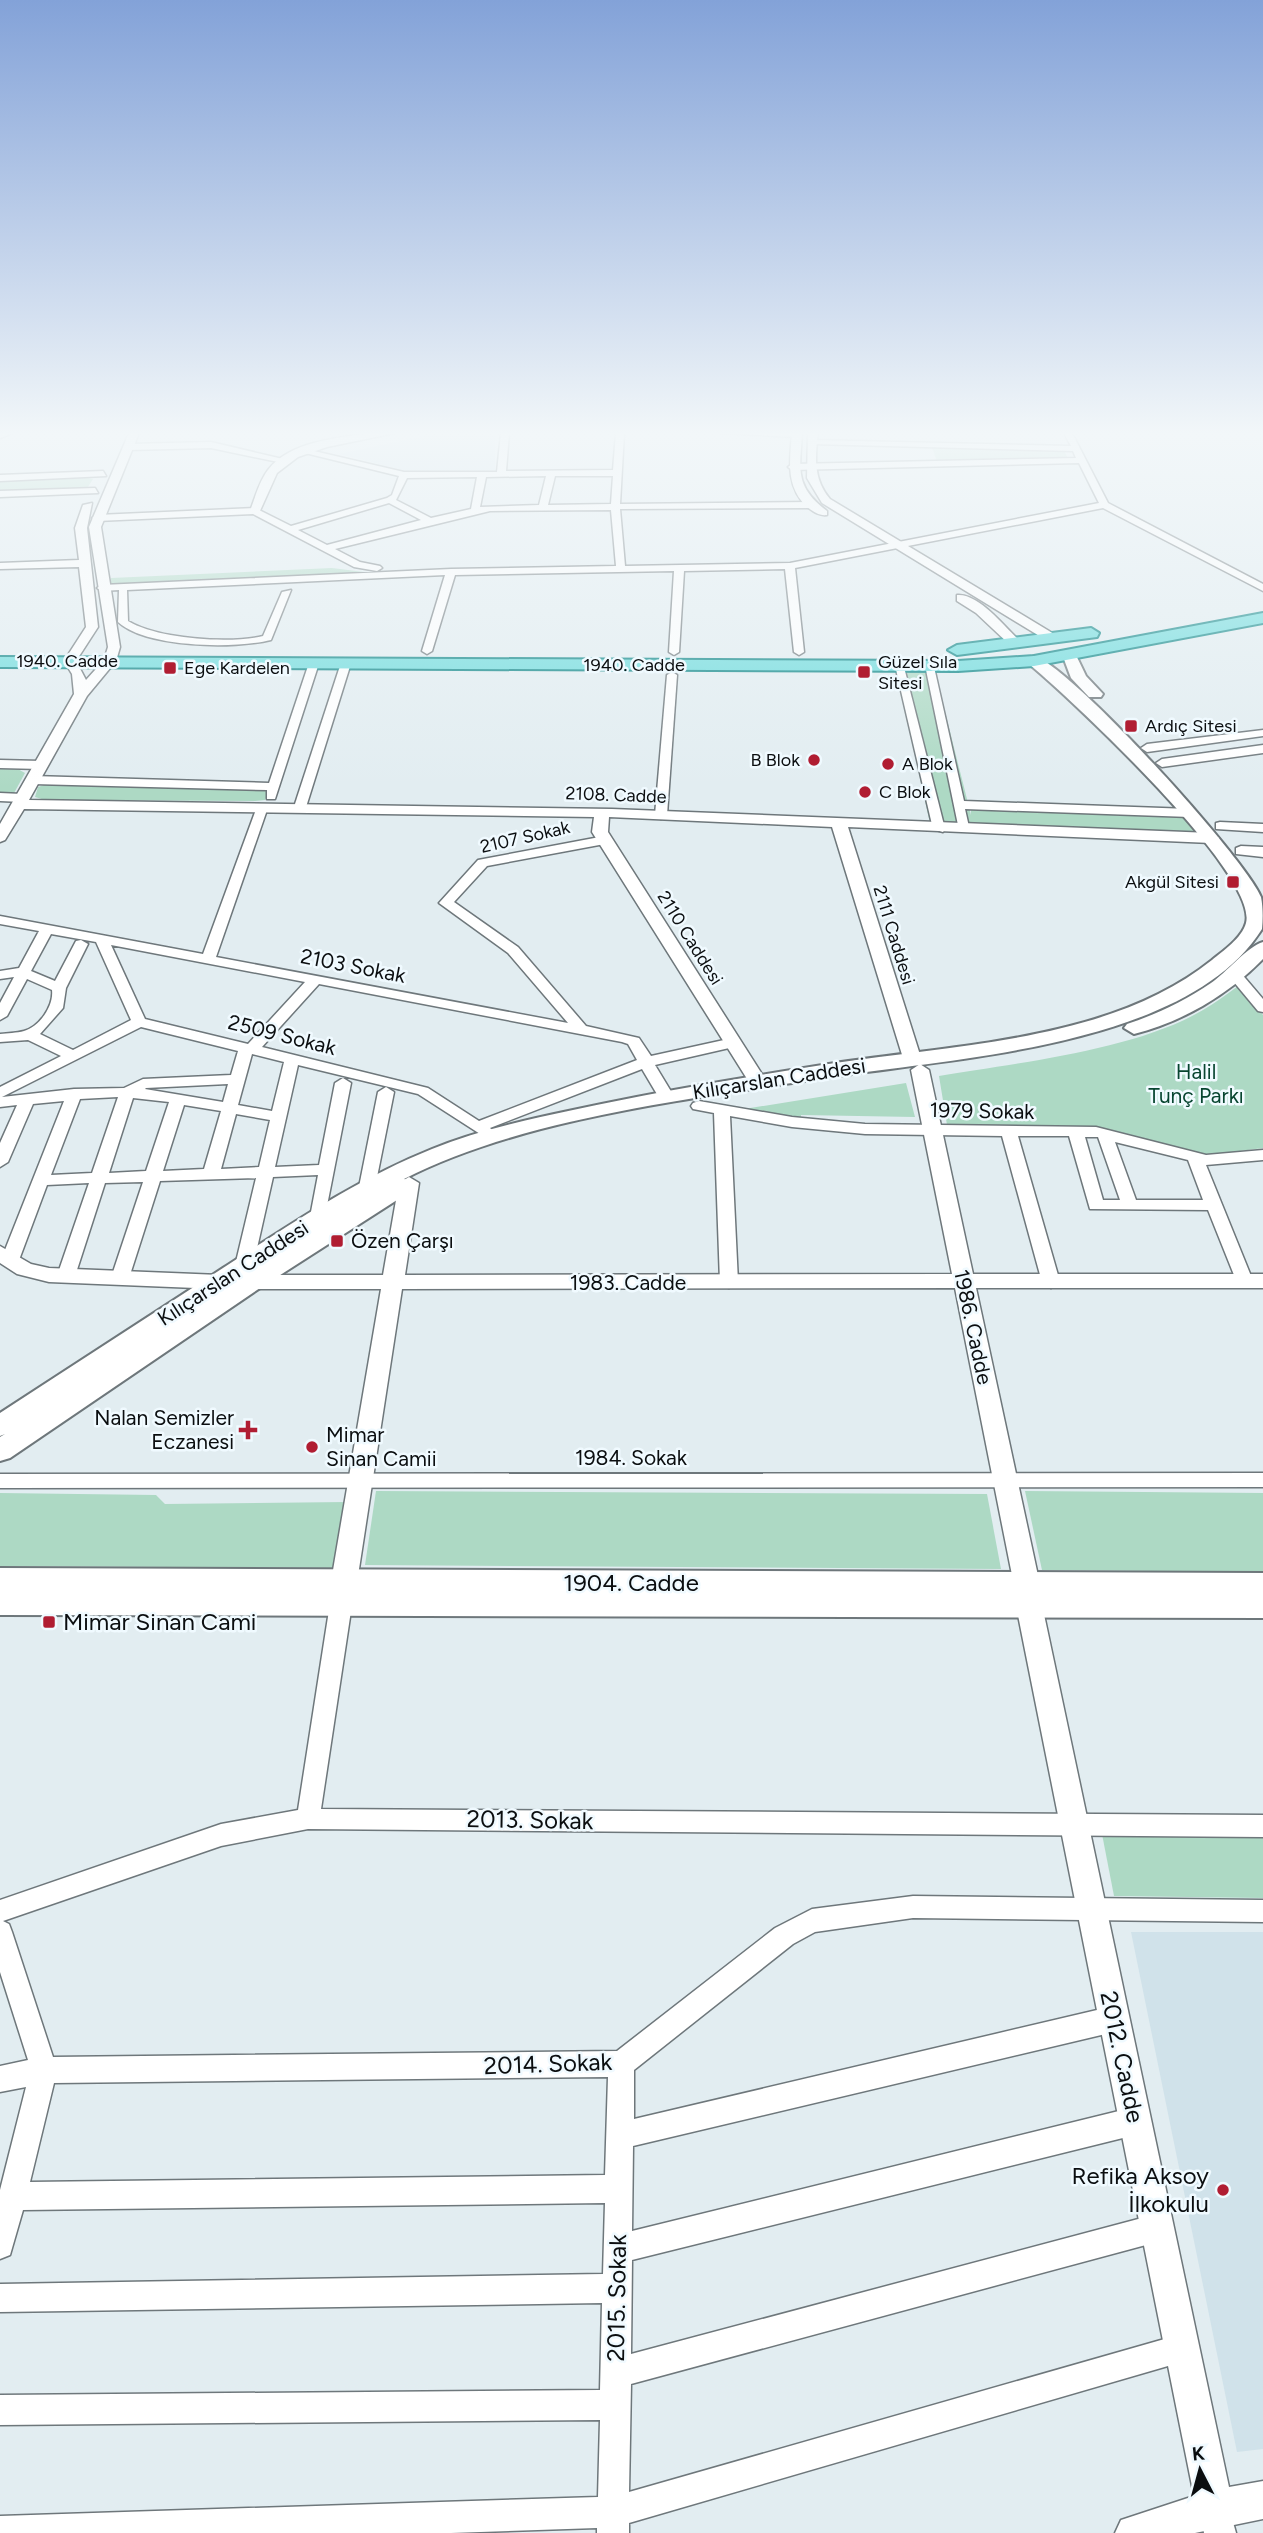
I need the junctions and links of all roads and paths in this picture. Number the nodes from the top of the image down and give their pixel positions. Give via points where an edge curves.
1 (84, 551) edge
2 (98, 551) edge
3 (329, 551) edge
4 (619, 551) edge
5 (863, 551) edge
6 (884, 551) edge
7 (905, 551) edge
8 (1193, 551) edge
9 (85, 563) junction
10 (357, 565) junction
11 (0, 566) edge
12 (790, 566) junction
13 (679, 569) junction
14 (621, 570) junction
15 (451, 572) junction
16 (402, 574) junction
17 (102, 583) junction
18 (1263, 588) edge
19 (123, 592) dead end
20 (287, 592) dead end
21 (1263, 608) edge
22 (123, 610) junction
23 (106, 612) junction
24 (1263, 618) edge
25 (1050, 637) junction
26 (1013, 641) junction
27 (0, 649) edge
28 (426, 650) junction
29 (674, 652) junction
30 (799, 652) junction
31 (112, 654) junction
32 (1069, 654) junction
33 (74, 655) junction
34 (1034, 661) junction
35 (0, 662) edge
36 (314, 663) junction
37 (346, 663) junction
38 (899, 667) junction
39 (929, 667) junction
40 (672, 675) dead end
41 (81, 694) junction
42 (314, 713) junction
43 (1263, 733) edge
44 (1147, 748) junction
45 (1263, 749) edge
46 (1162, 763) junction
47 (0, 765) edge
48 (41, 765) junction
49 (33, 780) junction
50 (272, 787) junction
51 (0, 797) edge
52 (21, 801) junction
53 (959, 805) junction
54 (265, 807) junction
55 (300, 807) junction
56 (603, 813) junction
57 (1190, 813) junction
58 (661, 815) junction
59 (839, 824) junction
60 (963, 827) junction
61 (1263, 828) edge
62 (939, 829) junction
63 (1215, 832) junction
64 (0, 837) edge
65 (605, 840) junction
66 (1241, 851) junction
67 (1263, 852) edge
68 (1258, 871) dead end
69 (5, 921) edge
70 (47, 929) junction
71 (0, 938) edge
72 (102, 940) junction
73 (81, 944) dead end
74 (1263, 948) edge
75 (208, 960) junction
76 (22, 972) junction
77 (0, 975) edge
78 (1235, 975) junction
79 (315, 980) junction
80 (59, 988) junction
81 (1263, 1008) edge
82 (0, 1016) edge
83 (139, 1022) junction
84 (581, 1029) junction
85 (30, 1035) junction
86 (0, 1038) edge
87 (733, 1043) junction
88 (249, 1049) junction
89 (73, 1056) junction
90 (292, 1059) junction
91 (646, 1062) junction
92 (916, 1064) junction
93 (237, 1079) junction
94 (758, 1082) junction
95 (343, 1083) dead end
96 (386, 1092) dead end
97 (0, 1093) edge
98 (127, 1093) junction
99 (74, 1094) junction
100 (27, 1098) junction
101 (667, 1098) junction
102 (178, 1099) junction
103 (0, 1102) edge
104 (699, 1106) junction
105 (229, 1110) junction
106 (722, 1110) junction
107 (279, 1117) junction
108 (933, 1131) junction
109 (484, 1132) junction
110 (1009, 1132) junction
111 (1076, 1132) junction
112 (1105, 1135) junction
113 (1263, 1155) edge
114 (1195, 1157) junction
115 (0, 1162) edge
116 (327, 1170) junction
117 (267, 1174) junction
118 (211, 1175) junction
119 (152, 1177) junction
120 (99, 1179) junction
121 (41, 1180) junction
122 (409, 1183) junction
123 (367, 1187) junction
124 (1130, 1205) junction
125 (1214, 1205) junction
126 (318, 1217) junction
127 (5, 1256) edge
128 (248, 1274) junction
129 (66, 1276) junction
130 (120, 1278) junction
131 (1253, 1281) edge
132 (220, 1282) junction
133 (393, 1282) junction
134 (729, 1282) junction
135 (964, 1282) junction
136 (1051, 1282) junction
137 (0, 1426) edge
138 (0, 1451) edge
139 (1005, 1480) junction
140 (1263, 1480) edge
141 (0, 1481) edge
142 (360, 1481) junction
143 (0, 1580) edge
144 (1263, 1586) edge
145 (342, 1593) junction
146 (1028, 1595) junction
147 (0, 1602) edge
148 (1263, 1606) edge
149 (308, 1819) junction
150 (1074, 1824) junction
151 (1263, 1826) edge
152 (1091, 1907) junction
153 (0, 1911) edge
154 (1263, 1911) edge
155 (0, 1931) edge
156 (1114, 2019) junction
157 (621, 2064) junction
158 (44, 2070) junction
159 (0, 2079) edge
160 (1135, 2121) junction
161 (620, 2136) junction
162 (619, 2189) junction
163 (12, 2196) junction
164 (1157, 2228) junction
165 (0, 2245) edge
166 (618, 2249) junction
167 (617, 2288) junction
168 (0, 2298) edge
169 (1182, 2349) junction
170 (616, 2373) junction
171 (615, 2405) junction
172 (0, 2410) edge
173 (1263, 2500) edge
174 (1218, 2520) edge
175 (613, 2523) edge
176 (0, 2532) edge
177 (1133, 2533) edge

1 - 9 street
2 - 17 street
3 - 10 street
4 - 14 street
5 - 12 street
6 - 26 street via 979,610
7 - 25 street
8 - 18 street
9 - 11 street
9 - 33 street via 92,627
10 - 16 street
10 - 17 street
12 - 13 street
12 - 30 street
13 - 14 street
13 - 29 street
14 - 15 street
15 - 16 street
15 - 28 street
16 - 17 street
17 - 23 street
19 - 22 street
20 - 22 street via 267,638 261,641 147,635 123,622
21 - 25 main road, 1940. Cadde via 1141,629
22 - 23 street
23 - 31 street
24 - 32 main road, 1940. Cadde
25 - 26 main road, 1940. Cadde
25 - 32 main road
26 - 30 main road, 1940. Cadde via 938,652
26 - 34 main road
27 - 33 main road, 1940. Cadde
28 - 29 main road, 1940. Cadde
28 - 31 main road, 1940. Cadde
29 - 30 main road, 1940. Cadde
31 - 33 main road, 1940. Cadde
31 - 36 main road, 1940. Cadde
31 - 41 street
32 - 34 main road, 1940. Cadde
32 - 44 main road, Kılıçarslan Caddesi via 1079,678
33 - 35 main road, 1940. Cadde
33 - 41 street
34 - 39 main road, 1940. Cadde
34 - 57 main road, Kılıçarslan Caddesi via 1086,703
36 - 37 main road, 1940. Cadde
36 - 42 street
37 - 38 main road, 1940. Cadde
37 - 42 street
38 - 39 main road, 1940. Cadde
38 - 62 street
39 - 53 street
40 - 58 street
41 - 48 street
42 - 50 street
42 - 55 street
43 - 44 street
44 - 46 main road, Kılıçarslan Caddesi
45 - 46 street
46 - 63 main road, Kılıçarslan Caddesi
47 - 48 street
48 - 49 street
49 - 50 street
49 - 52 street
50 - 54 street
51 - 52 street
52 - 54 street, 2108. Cadde
52 - 64 street
53 - 57 street
53 - 60 street
54 - 55 street, 2108. Cadde
54 - 75 street
55 - 56 street, 2108. Cadde
56 - 58 street, 2108. Cadde
56 - 65 street, 2110 Caddesi via 600,830
57 - 63 main road, Kılıçarslan Caddesi
58 - 59 street, 2108. Cadde
59 - 62 street, 2108. Cadde
59 - 92 street, 2111 Caddesi
60 - 62 street, 2108. Cadde
60 - 63 street, 2108. Cadde
61 - 63 street
63 - 66 main road, Kılıçarslan Caddesi
63 - 92 main road, Kılıçarslan Caddesi via 1245,881 1258,913 1250,933 1219,965 1161,999 1088,1027
65 - 84 street, 2107 Sokak via 483,863 446,903 513,950
65 - 87 street, 2110 Caddesi
66 - 67 street
66 - 68 main road, Kılıçarslan Caddesi
69 - 70 street, 2103 Sokak
69 - 71 street
70 - 72 street, 2103 Sokak
70 - 76 street
72 - 75 street, 2103 Sokak
72 - 83 street
73 - 80 street
74 - 78 main road, Kılıçarslan Caddesi
75 - 79 street, 2103 Sokak
76 - 77 street
76 - 80 street
76 - 82 street
78 - 81 street
78 - 92 main road, Kılıçarslan Caddesi via 1185,1007 1139,1027 1067,1046
79 - 84 street, 2103 Sokak
79 - 88 street
80 - 85 street via 58,1007
83 - 88 street, 2509 Sokak
83 - 89 street
84 - 91 street, 2103 Sokak via 631,1039
85 - 86 street
85 - 89 street
87 - 91 street
87 - 94 street, 2110 Caddesi
88 - 90 street, 2509 Sokak
88 - 93 street
89 - 97 street
90 - 107 street
90 - 109 street, 2509 Sokak via 427,1093
91 - 101 street, 2103 Sokak
91 - 109 street
92 - 94 main road, Kılıçarslan Caddesi
92 - 104 main road, Kılıçarslan Caddesi
92 - 108 street, 1986. Cadde
93 - 98 street via 144,1084
93 - 105 street
94 - 101 main road, Kılıçarslan Caddesi
95 - 116 street
96 - 123 street
98 - 99 street
98 - 102 street
98 - 120 street
99 - 100 street
99 - 121 street
100 - 103 street
100 - 115 street
101 - 109 main road, Kılıçarslan Caddesi
102 - 105 street
102 - 119 street
104 - 106 street, 1979 Sokak
104 - 122 main road, Kılıçarslan Caddesi via 517,1145
105 - 107 street
105 - 118 street
106 - 108 street, 1979 Sokak via 824,1126
106 - 134 street
107 - 117 street
108 - 110 street, 1979 Sokak
108 - 135 street, 1986. Cadde
109 - 123 main road, Kılıçarslan Caddesi
110 - 111 street, 1979 Sokak
110 - 136 street
111 - 112 street, 1979 Sokak
111 - 124 street via 1096,1205
112 - 114 street, 1979 Sokak
112 - 124 street
113 - 114 street, 1979 Sokak
114 - 125 street
116 - 117 street
116 - 126 street
117 - 118 street
117 - 128 street
118 - 119 street
119 - 120 street
119 - 130 street
120 - 121 street
120 - 129 street
121 - 127 street
122 - 128 main road, Kılıçarslan Caddesi
122 - 133 street
123 - 126 main road, Kılıçarslan Caddesi
124 - 125 street
125 - 131 street
126 - 128 main road, Kılıçarslan Caddesi
127 - 129 street via 35,1273
128 - 132 main road, Kılıçarslan Caddesi
128 - 133 street, 1983. Cadde
128 - 138 main road, Kılıçarslan Caddesi
129 - 130 street
130 - 132 street
131 - 136 street, 1983. Cadde
132 - 137 main road, Kılıçarslan Caddesi
133 - 134 street, 1983. Cadde
133 - 142 street
134 - 135 street, 1983. Cadde
135 - 136 street, 1983. Cadde
135 - 139 street, 1986. Cadde
139 - 140 street, 1984. Sokak
139 - 142 street, 1984. Sokak
139 - 146 street, 1986. Cadde
141 - 142 street, 1984. Sokak
142 - 145 street
143 - 145 main road, 1904. Cadde
144 - 146 main road, 1904. Cadde
145 - 146 main road, 1904. Cadde
145 - 147 main road, 1904. Cadde
145 - 149 street
146 - 148 main road, 1904. Cadde
146 - 150 street, 2012. Cadde
149 - 150 street, 2013. Sokak
149 - 153 street, 2013. Sokak via 221,1835
150 - 151 street, 2013. Sokak
150 - 152 street, 2012. Cadde
152 - 154 street, 2014. Sokak
152 - 156 street, 2012. Cadde
152 - 157 street, 2014. Sokak via 913,1908 812,1921 784,1936
155 - 158 street
156 - 160 street, 2012. Cadde
156 - 161 street
157 - 158 street, 2014. Sokak
157 - 161 street, 2015. Sokak
158 - 159 street, 2014. Sokak
158 - 163 street
160 - 164 street, 2012. Cadde
160 - 166 street
161 - 162 street, 2015. Sokak
162 - 163 street
162 - 166 street, 2015. Sokak
163 - 165 street
164 - 169 street, 2012. Cadde
164 - 170 street
166 - 167 street, 2015. Sokak
167 - 168 street
167 - 170 street, 2015. Sokak
169 - 174 street, 2012. Cadde
169 - 175 street
170 - 171 street, 2015. Sokak
171 - 172 street
171 - 175 street, 2015. Sokak
173 - 174 street
174 - 177 street
175 - 176 street

